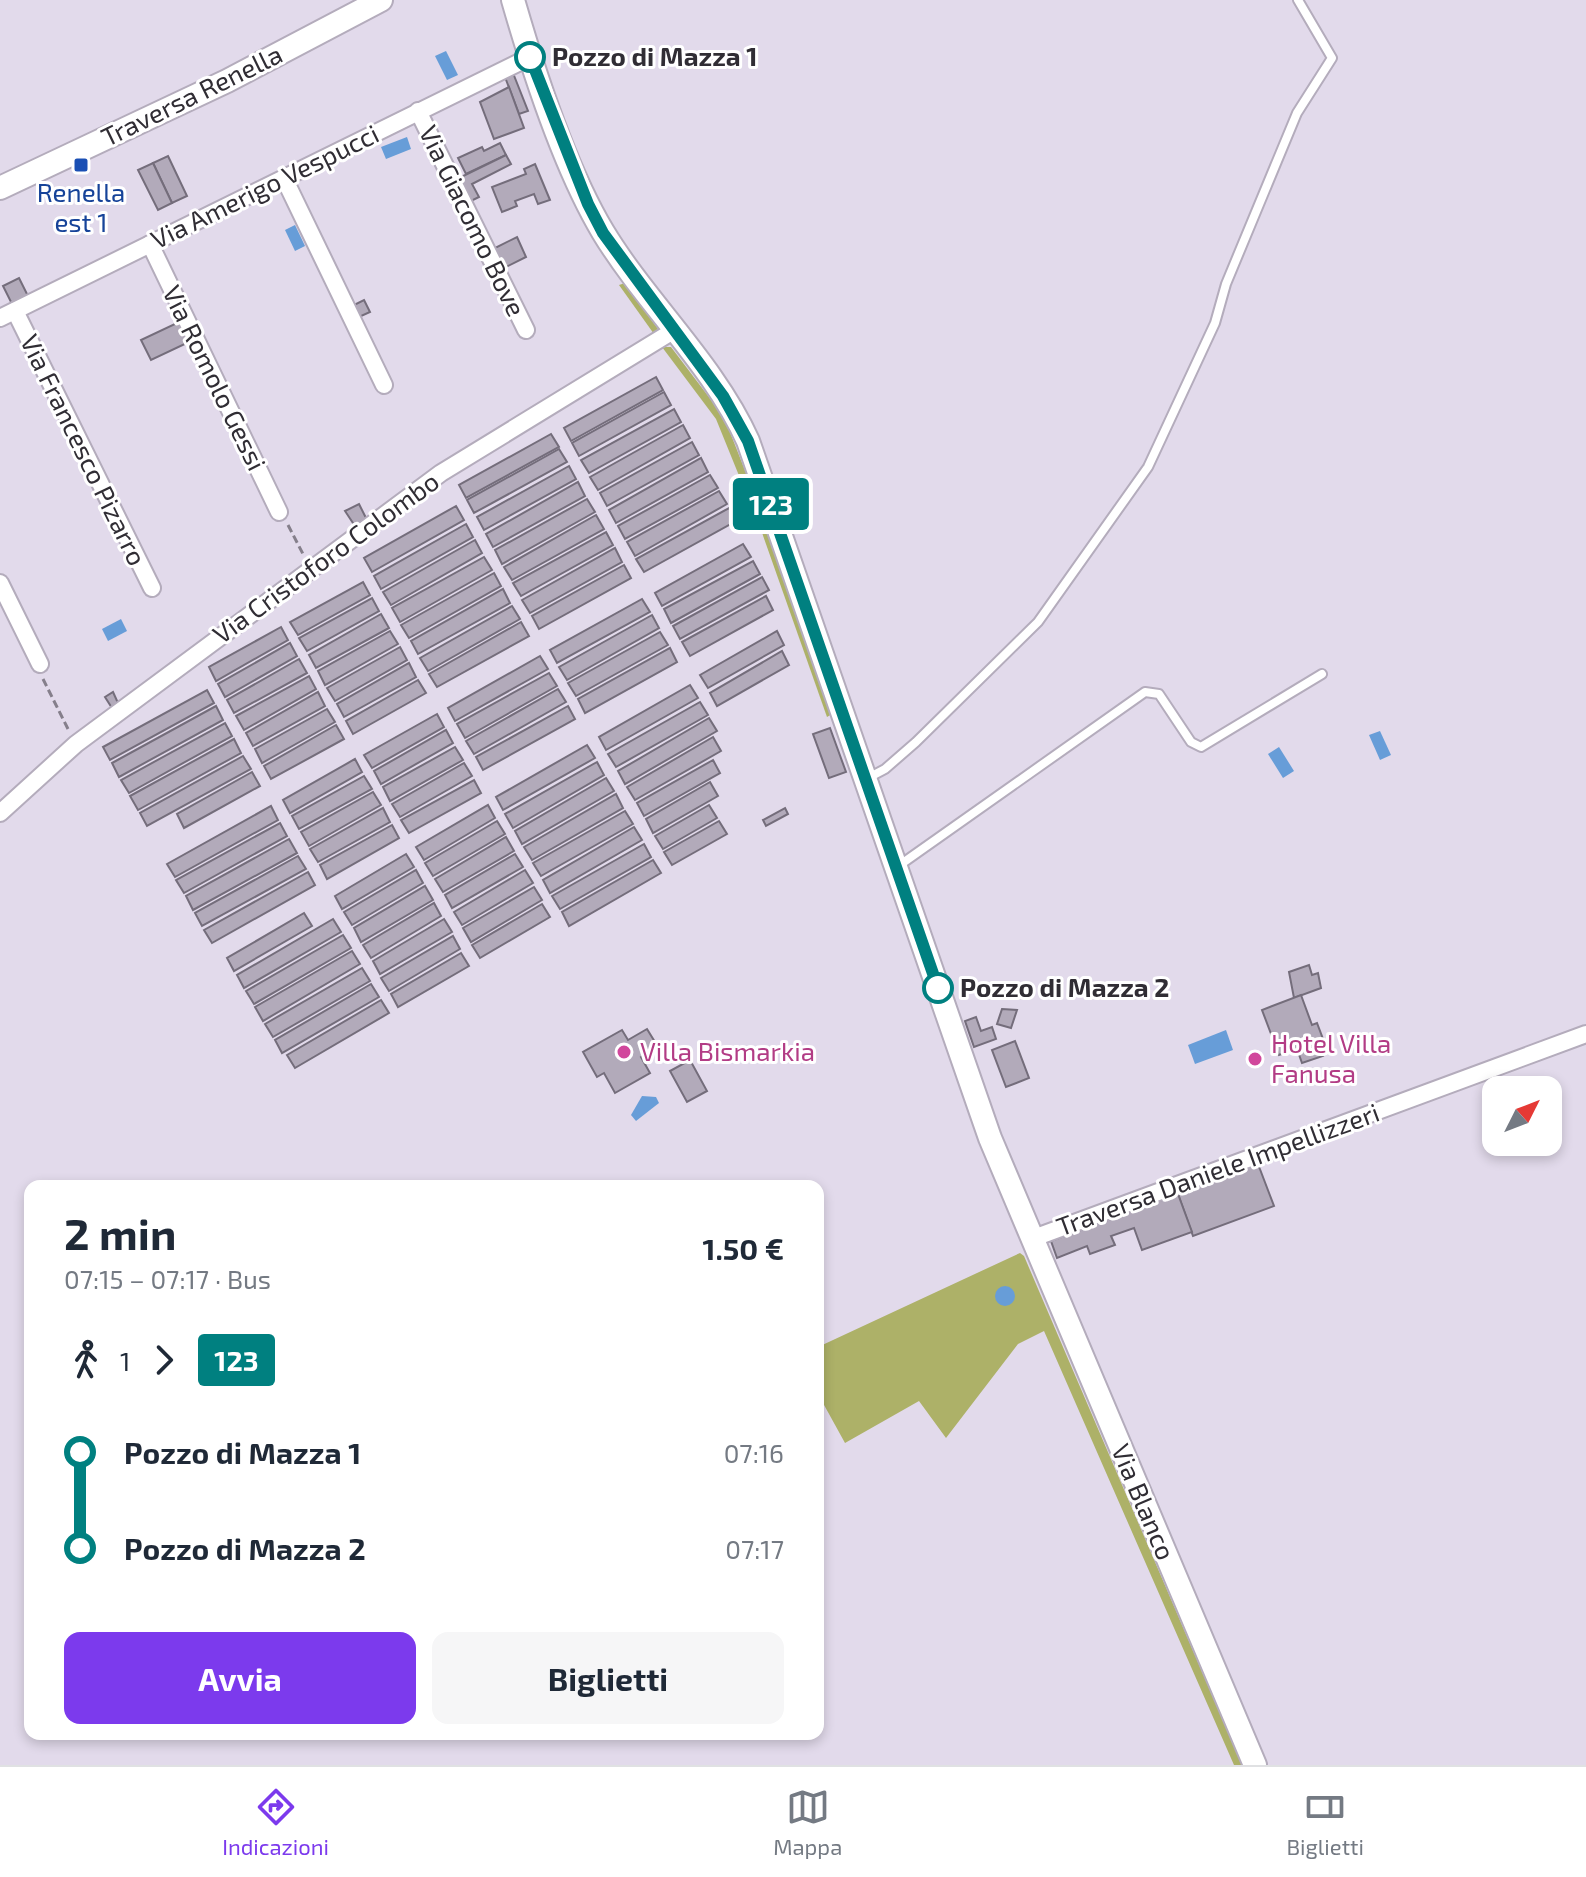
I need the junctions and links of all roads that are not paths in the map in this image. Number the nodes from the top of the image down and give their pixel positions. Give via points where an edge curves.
1 (381, 0) edge
2 (513, 0) edge
3 (1298, 0) edge
4 (530, 57) junction
5 (418, 111) junction
6 (284, 178) junction
7 (0, 188) edge
8 (150, 244) junction
9 (8, 315) edge
10 (526, 330) dead end
11 (673, 331) junction
12 (384, 385) dead end
13 (279, 512) road end
14 (0, 583) edge
15 (152, 588) dead end
16 (40, 664) road end
17 (1322, 674) dead end
18 (865, 779) junction
19 (0, 813) edge
20 (896, 868) junction
21 (1586, 1034) edge
22 (1031, 1239) junction
23 (1255, 1765) edge

1 - 7 street, Traversa Renella via 227,81
2 - 4 street, Via Blanco
3 - 18 lane via 1332,58 1297,113 1215,323 1148,467 1038,622 916,742
4 - 5 street, Via Amerigo Vespucci
4 - 11 street, Via Blanco via 588,204
5 - 6 street, Via Amerigo Vespucci
5 - 10 street, Via Giacomo Bove
6 - 8 street, Via Amerigo Vespucci
6 - 12 street
8 - 9 street, Via Amerigo Vespucci
8 - 13 street, Via Romolo Gessi
9 - 15 street, Via Francesco Pizarro
11 - 18 street, Via Blanco via 723,396 748,441
11 - 19 street, Via Cristoforo Colombo via 462,459 76,744
14 - 16 street
17 - 20 lane via 1201,747 1191,742 1159,694 1145,692
18 - 20 street, Via Blanco
20 - 22 street, Via Blanco
21 - 22 street, Traversa Daniele Impellizzeri
22 - 23 street, Via Blanco

